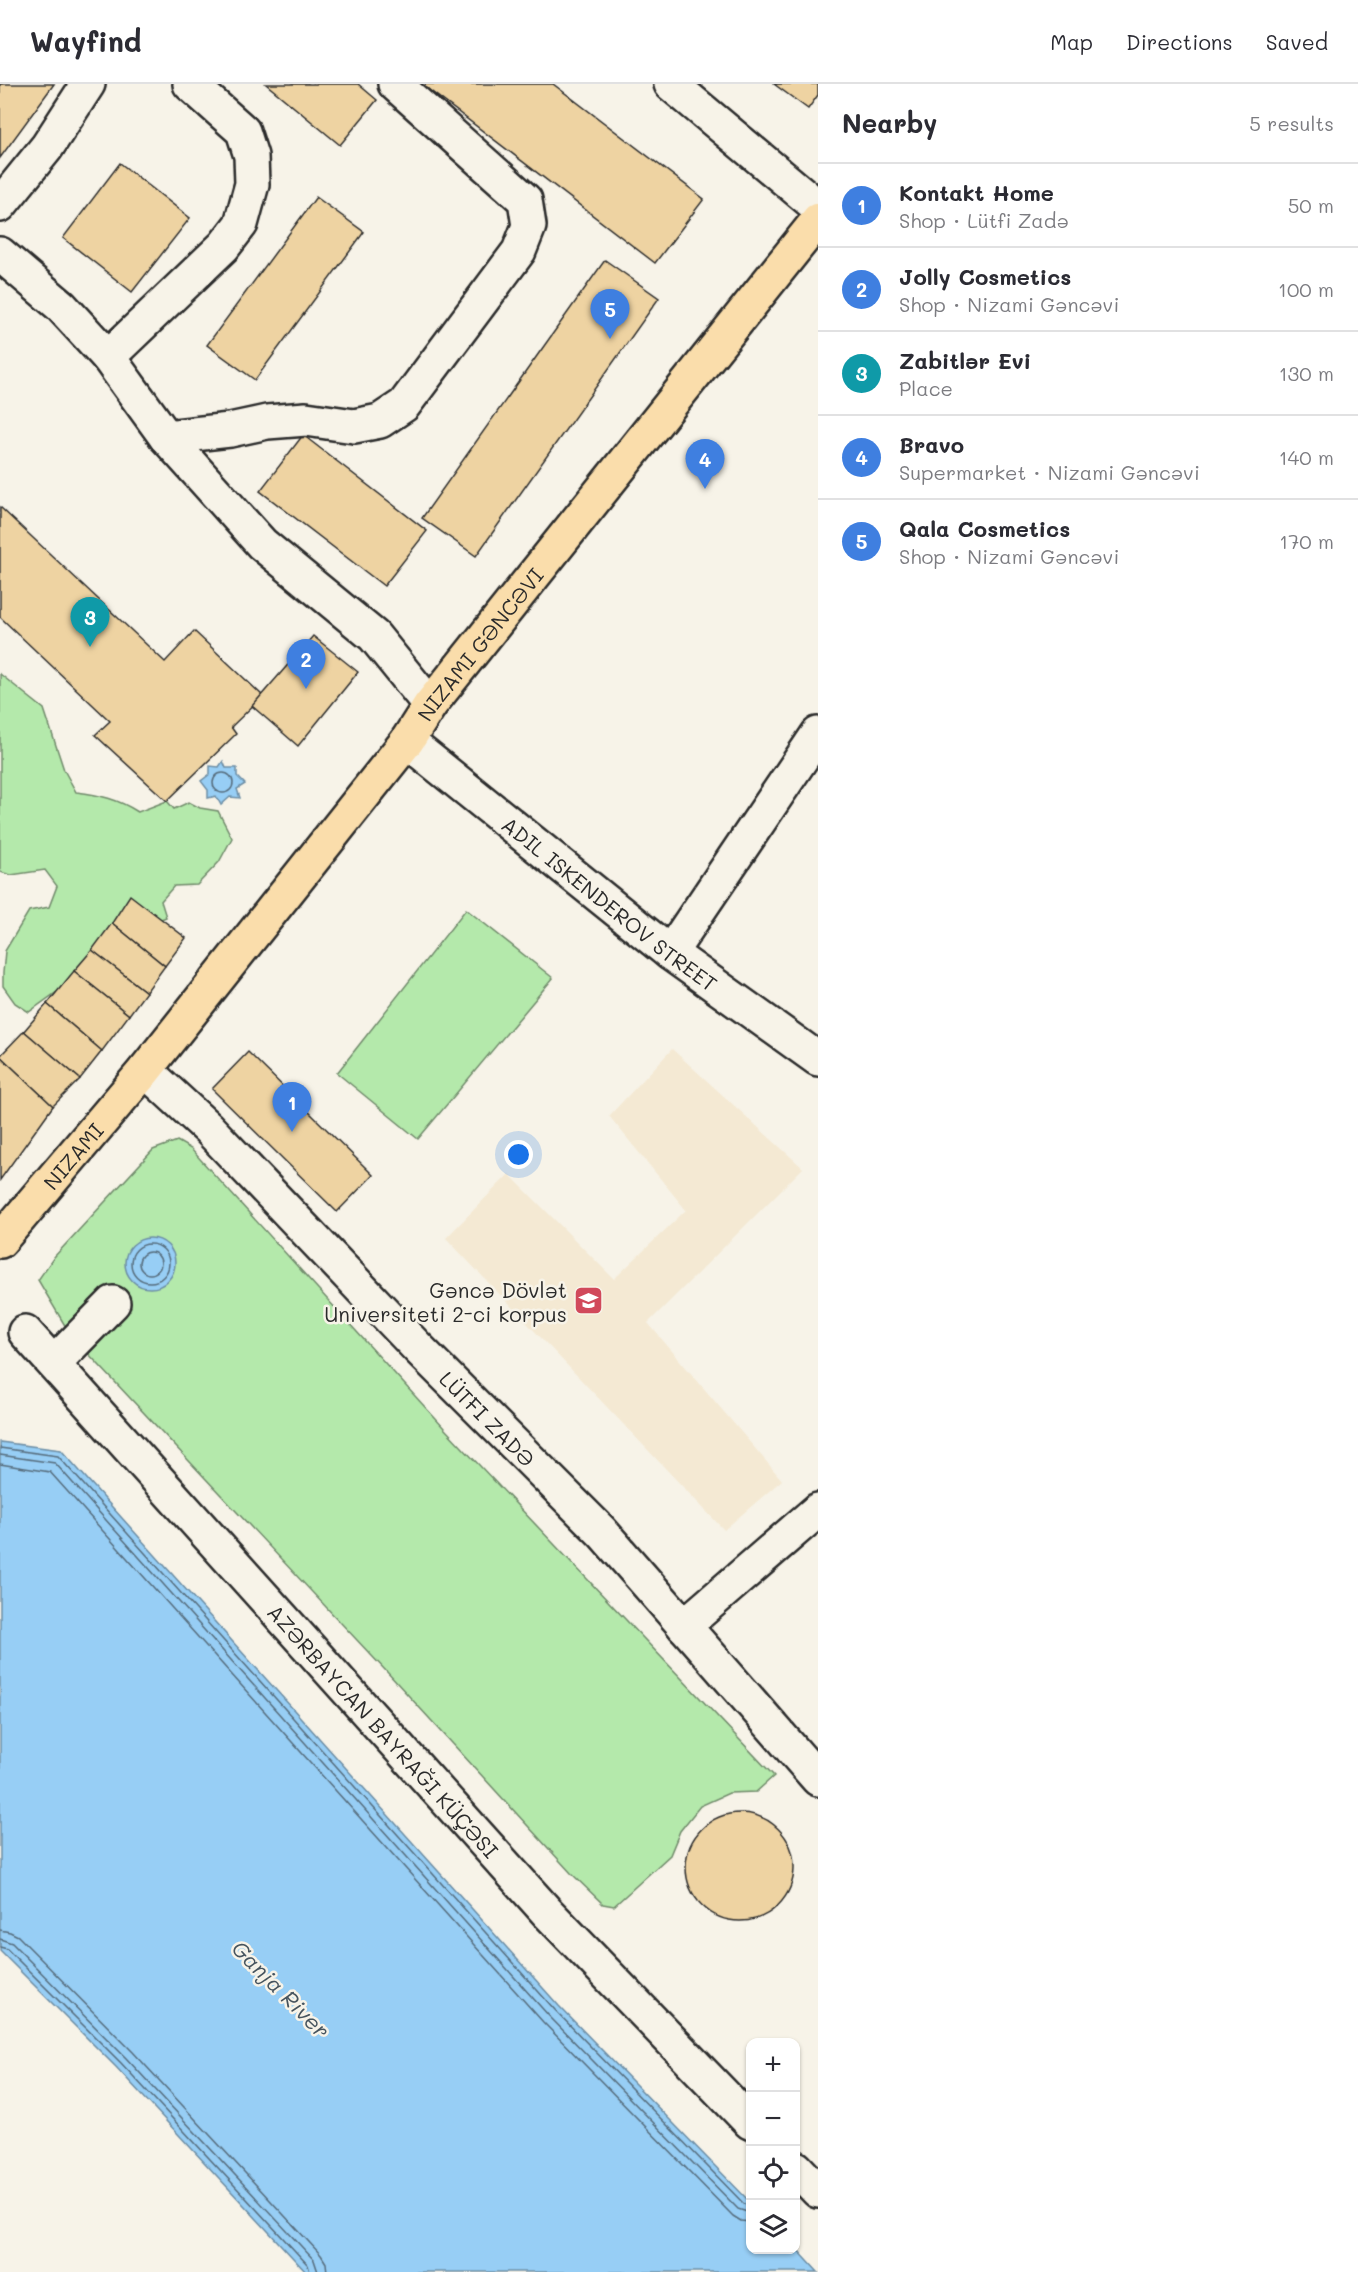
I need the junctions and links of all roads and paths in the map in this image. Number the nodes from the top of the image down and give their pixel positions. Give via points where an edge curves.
1 (88, 84) edge
2 (190, 84) edge
3 (395, 84) edge
4 (671, 84) edge
5 (0, 206) edge
6 (818, 207) edge
7 (818, 220) edge
8 (0, 254) edge
9 (108, 357) junction
10 (166, 437) junction
11 (430, 705) junction
12 (818, 734) edge
13 (407, 741) junction
14 (670, 953) junction
15 (818, 1059) edge
16 (145, 1070) junction
17 (0, 1240) edge
18 (113, 1303) dead end
19 (25, 1332) dead end
20 (54, 1363) junction
21 (818, 1510) edge
22 (684, 1626) junction
23 (818, 1779) edge
24 (746, 2118) edge
25 (800, 2173) edge
26 (818, 2191) edge

1 - 5 street via 47,147
2 - 9 street via 243,131 252,184 241,224 224,246
3 - 10 street via 525,200 529,226 519,251 404,405 380,421 354,426 306,419
4 - 6 street
7 - 11 main road, NIZAMI GƏNCƏVI
8 - 9 street via 61,306
9 - 10 street
10 - 11 street via 262,544 374,636
11 - 13 main road, NIZAMI GƏNCƏVI
12 - 14 street
13 - 14 street, ADIL ISKENDEROV STREET
13 - 16 main road, NIZAMI GƏNCƏVI
14 - 15 street, ADIL ISKENDEROV STREET
16 - 17 main road, NIZAMI
16 - 22 street, LÜTFI ZADƏ via 208,1128 418,1348 602,1532
18 - 20 street
19 - 20 street
20 - 24 street via 547,1912
21 - 22 street
22 - 23 street, LÜTFI ZADƏ
25 - 26 street

